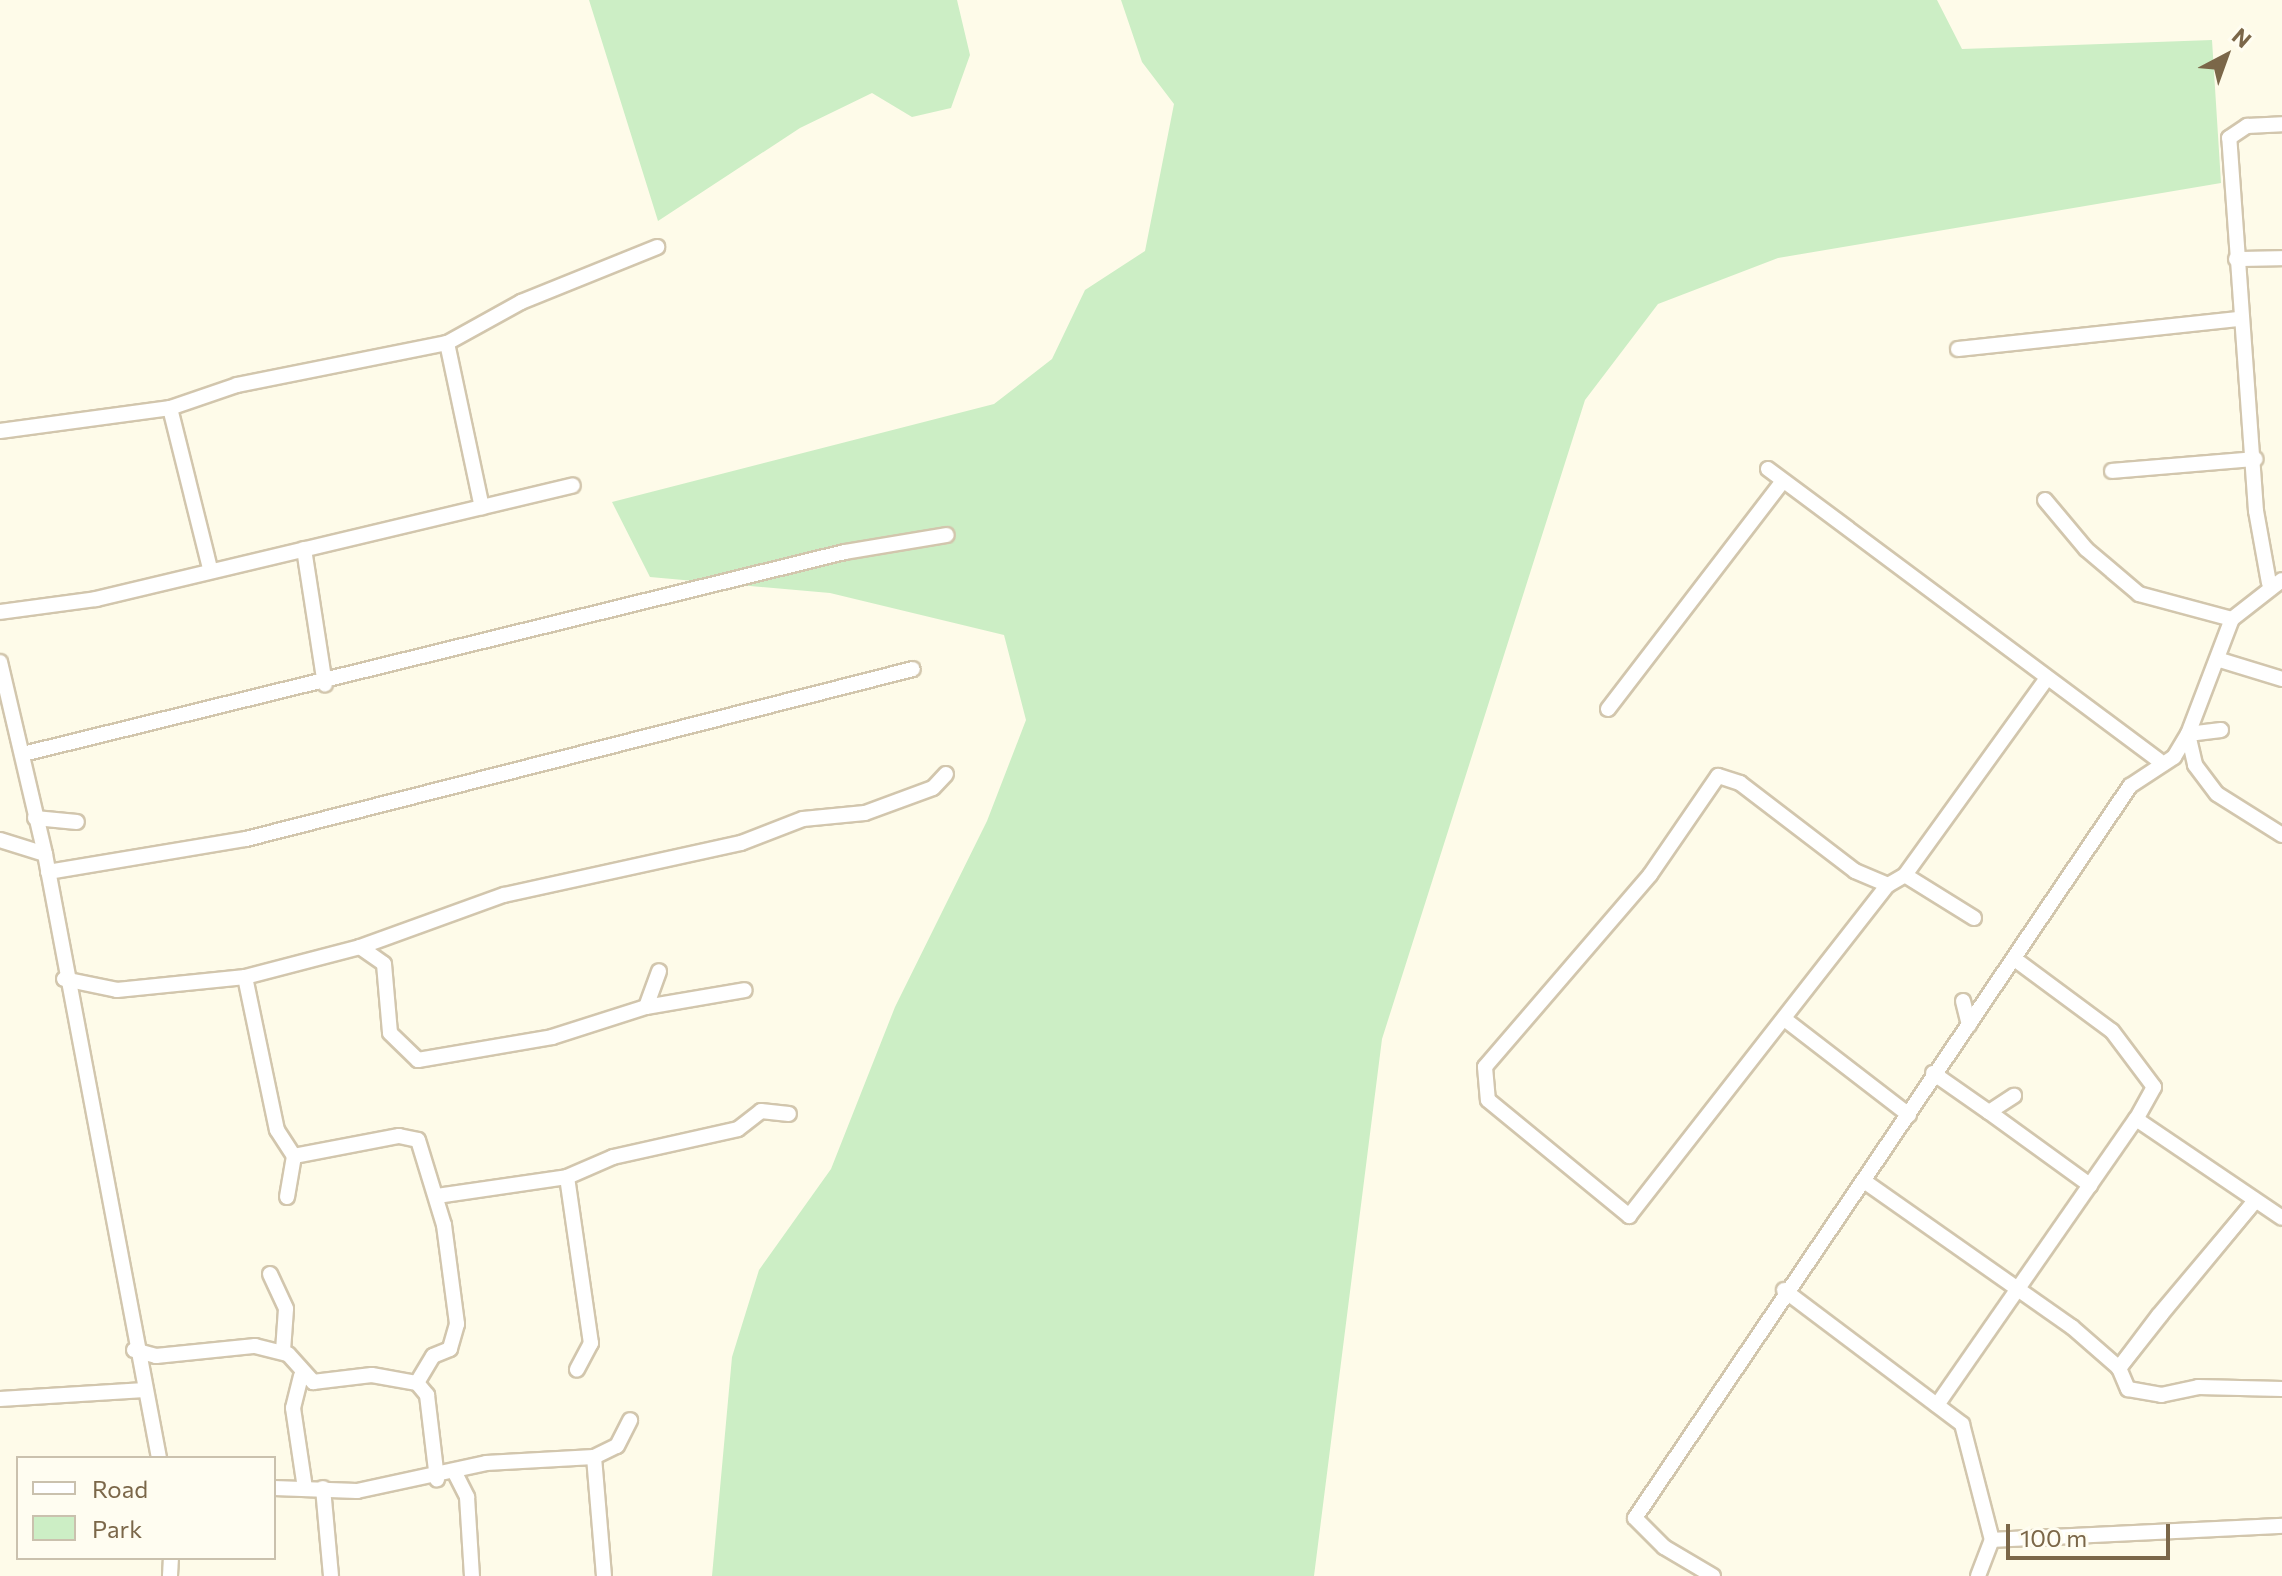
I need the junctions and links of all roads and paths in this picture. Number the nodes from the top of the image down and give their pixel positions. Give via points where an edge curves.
1 (2282, 124) edge
2 (657, 247) dead end
3 (2282, 258) edge
4 (2236, 259) junction
5 (2240, 319) junction
6 (447, 343) junction
7 (1958, 349) dead end
8 (170, 408) junction
9 (0, 431) edge
10 (2256, 459) junction
11 (1768, 469) dead end
12 (2112, 471) dead end
13 (1783, 481) junction
14 (573, 485) dead end
15 (2045, 500) dead end
16 (482, 507) junction
17 (947, 535) dead end
18 (304, 549) junction
19 (210, 568) junction
20 (2276, 581) edge
21 (0, 612) edge
22 (2232, 619) junction
23 (2220, 660) junction
24 (0, 662) edge
25 (913, 669) dead end
26 (2282, 679) edge
27 (2045, 681) junction
28 (325, 684) junction
29 (1608, 709) dead end
30 (2221, 730) dead end
31 (2188, 734) junction
32 (23, 754) junction
33 (2166, 758) junction
34 (2195, 765) junction
35 (946, 774) dead end
36 (35, 818) junction
37 (77, 822) dead end
38 (2282, 835) edge
39 (0, 840) edge
40 (45, 854) junction
41 (48, 872) junction
42 (1905, 875) junction
43 (1888, 885) junction
44 (1974, 918) dead end
45 (360, 947) junction
46 (2020, 963) dead end
47 (659, 971) dead end
48 (245, 977) junction
49 (64, 979) junction
50 (745, 990) dead end
51 (1963, 1001) dead end
52 (646, 1007) junction
53 (1787, 1021) junction
54 (1969, 1025) junction
55 (1933, 1073) junction
56 (2014, 1096) dead end
57 (1989, 1112) junction
58 (789, 1114) dead end
59 (1909, 1115) junction
60 (2136, 1119) junction
61 (294, 1156) junction
62 (567, 1177) junction
63 (1864, 1181) junction
64 (2090, 1185) junction
65 (437, 1196) junction
66 (287, 1197) dead end
67 (2250, 1208) junction
68 (2282, 1218) edge
69 (270, 1274) dead end
70 (2019, 1287) junction
71 (1784, 1290) junction
72 (134, 1350) junction
73 (283, 1351) junction
74 (2119, 1368) junction
75 (577, 1369) dead end
76 (301, 1376) junction
77 (417, 1383) junction
78 (2282, 1389) edge
79 (145, 1390) junction
80 (0, 1399) edge
81 (1937, 1405) junction
82 (630, 1420) dead end
83 (159, 1456) edge
84 (594, 1457) junction
85 (455, 1473) junction
86 (437, 1479) junction
87 (276, 1488) edge
88 (305, 1488) junction
89 (323, 1488) junction
90 (2282, 1526) edge
91 (1992, 1540) junction
92 (331, 1576) edge
93 (472, 1576) edge
94 (604, 1576) edge
95 (1713, 1576) edge
96 (1978, 1576) edge

1 - 4 street via 2247,126 2229,138
2 - 6 street via 521,302
3 - 4 street
4 - 5 street
5 - 7 street
5 - 10 street
6 - 8 street via 237,385
6 - 16 street
8 - 9 street
8 - 19 street
10 - 12 street
10 - 20 street via 2256,511
11 - 13 street
13 - 27 street
13 - 29 street
14 - 16 street
15 - 22 street via 2086,549 2139,594
16 - 18 street
17 - 28 street via 845,552
18 - 19 street
18 - 28 street
19 - 21 street via 96,599
20 - 22 street
22 - 23 street
23 - 26 street
23 - 31 street
24 - 32 street
25 - 41 street via 246,839
27 - 33 street
27 - 42 street
28 - 32 street
30 - 31 street
31 - 33 street
31 - 34 street
32 - 36 street
33 - 34 street
33 - 54 street via 2130,786 2053,893
34 - 38 street via 2237,811
35 - 45 street via 933,788 865,813 803,819 741,843 504,895
36 - 37 street
36 - 40 street
39 - 40 street
40 - 41 street
41 - 49 street
42 - 43 street
42 - 44 street
43 - 53 street
43 - 53 street via 1855,871 1740,783 1718,776 1650,875 1485,1067 1488,1100 1629,1216
45 - 48 street
45 - 52 street via 384,964 390,1033 418,1060 552,1037
46 - 60 street via 2112,1031 2154,1087
47 - 52 street
48 - 49 street via 117,990
48 - 61 street via 277,1130
49 - 72 street
50 - 52 street
51 - 54 street
53 - 59 street
54 - 55 street
55 - 57 street
55 - 59 street
56 - 57 street
57 - 64 street
58 - 62 street via 761,1111 738,1129 613,1157
59 - 63 street
60 - 64 street
60 - 67 street
61 - 65 street via 410,1136
61 - 66 street
62 - 65 street
62 - 75 street via 591,1343
63 - 70 street
63 - 71 street
64 - 70 street
65 - 77 street via 457,1324 450,1349 433,1356
67 - 68 street
67 - 74 street
69 - 73 street via 286,1309
70 - 74 street
70 - 81 street
71 - 81 street
71 - 95 street via 1635,1518 1664,1547
72 - 73 street via 156,1356 239,1345
72 - 79 street
73 - 76 street
74 - 78 street via 2128,1389 2161,1395 2198,1387
76 - 77 street
76 - 88 street via 293,1408
77 - 86 street via 427,1395
79 - 80 street
79 - 83 street
81 - 91 street via 1966,1430
82 - 84 street via 617,1446
84 - 85 street via 486,1463
84 - 94 street
85 - 86 street
85 - 93 street via 467,1497
86 - 89 street via 357,1491
87 - 88 street
88 - 89 street
89 - 92 street
90 - 91 street
91 - 96 street

